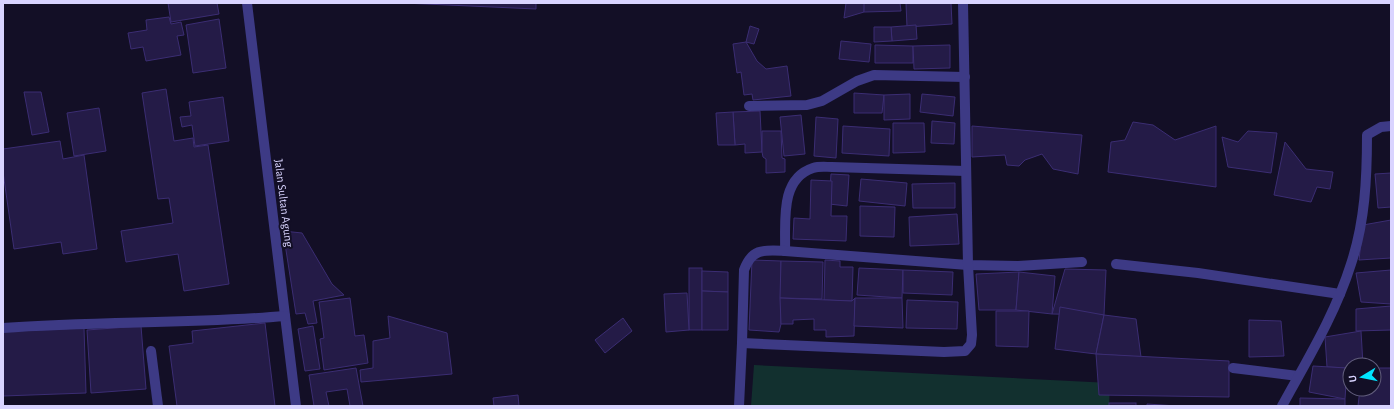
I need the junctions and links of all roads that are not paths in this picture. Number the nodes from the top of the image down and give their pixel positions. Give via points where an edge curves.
1 (247, 3) edge
2 (963, 3) edge
3 (965, 77) junction
4 (749, 106) dead end
5 (1391, 126) edge
6 (966, 171) junction
7 (785, 251) junction
8 (1082, 262) dead end
9 (1116, 264) dead end
10 (968, 265) junction
11 (1340, 294) junction
12 (284, 316) junction
13 (3, 328) edge
14 (742, 343) junction
15 (151, 351) dead end
16 (1232, 368) dead end
17 (1298, 376) junction
18 (158, 406) edge
19 (296, 406) edge
20 (739, 406) edge
21 (1282, 406) edge

1 - 12 street, Jalan Sultan Agung
2 - 3 street
3 - 4 street via 874,75 857,81 822,101 807,105
3 - 6 street
5 - 11 street via 1381,127 1367,135 1363,214 1352,263
6 - 7 street via 815,167 806,171 791,186
6 - 10 street
7 - 10 street
7 - 14 street via 766,250 754,253 747,260 744,270
8 - 10 street via 1018,266
9 - 11 street
10 - 14 street via 972,336 971,344 965,350 944,352
11 - 17 street
12 - 13 street
12 - 19 street, Jalan Sultan Agung
14 - 20 street
15 - 18 street
16 - 17 street
17 - 21 street

